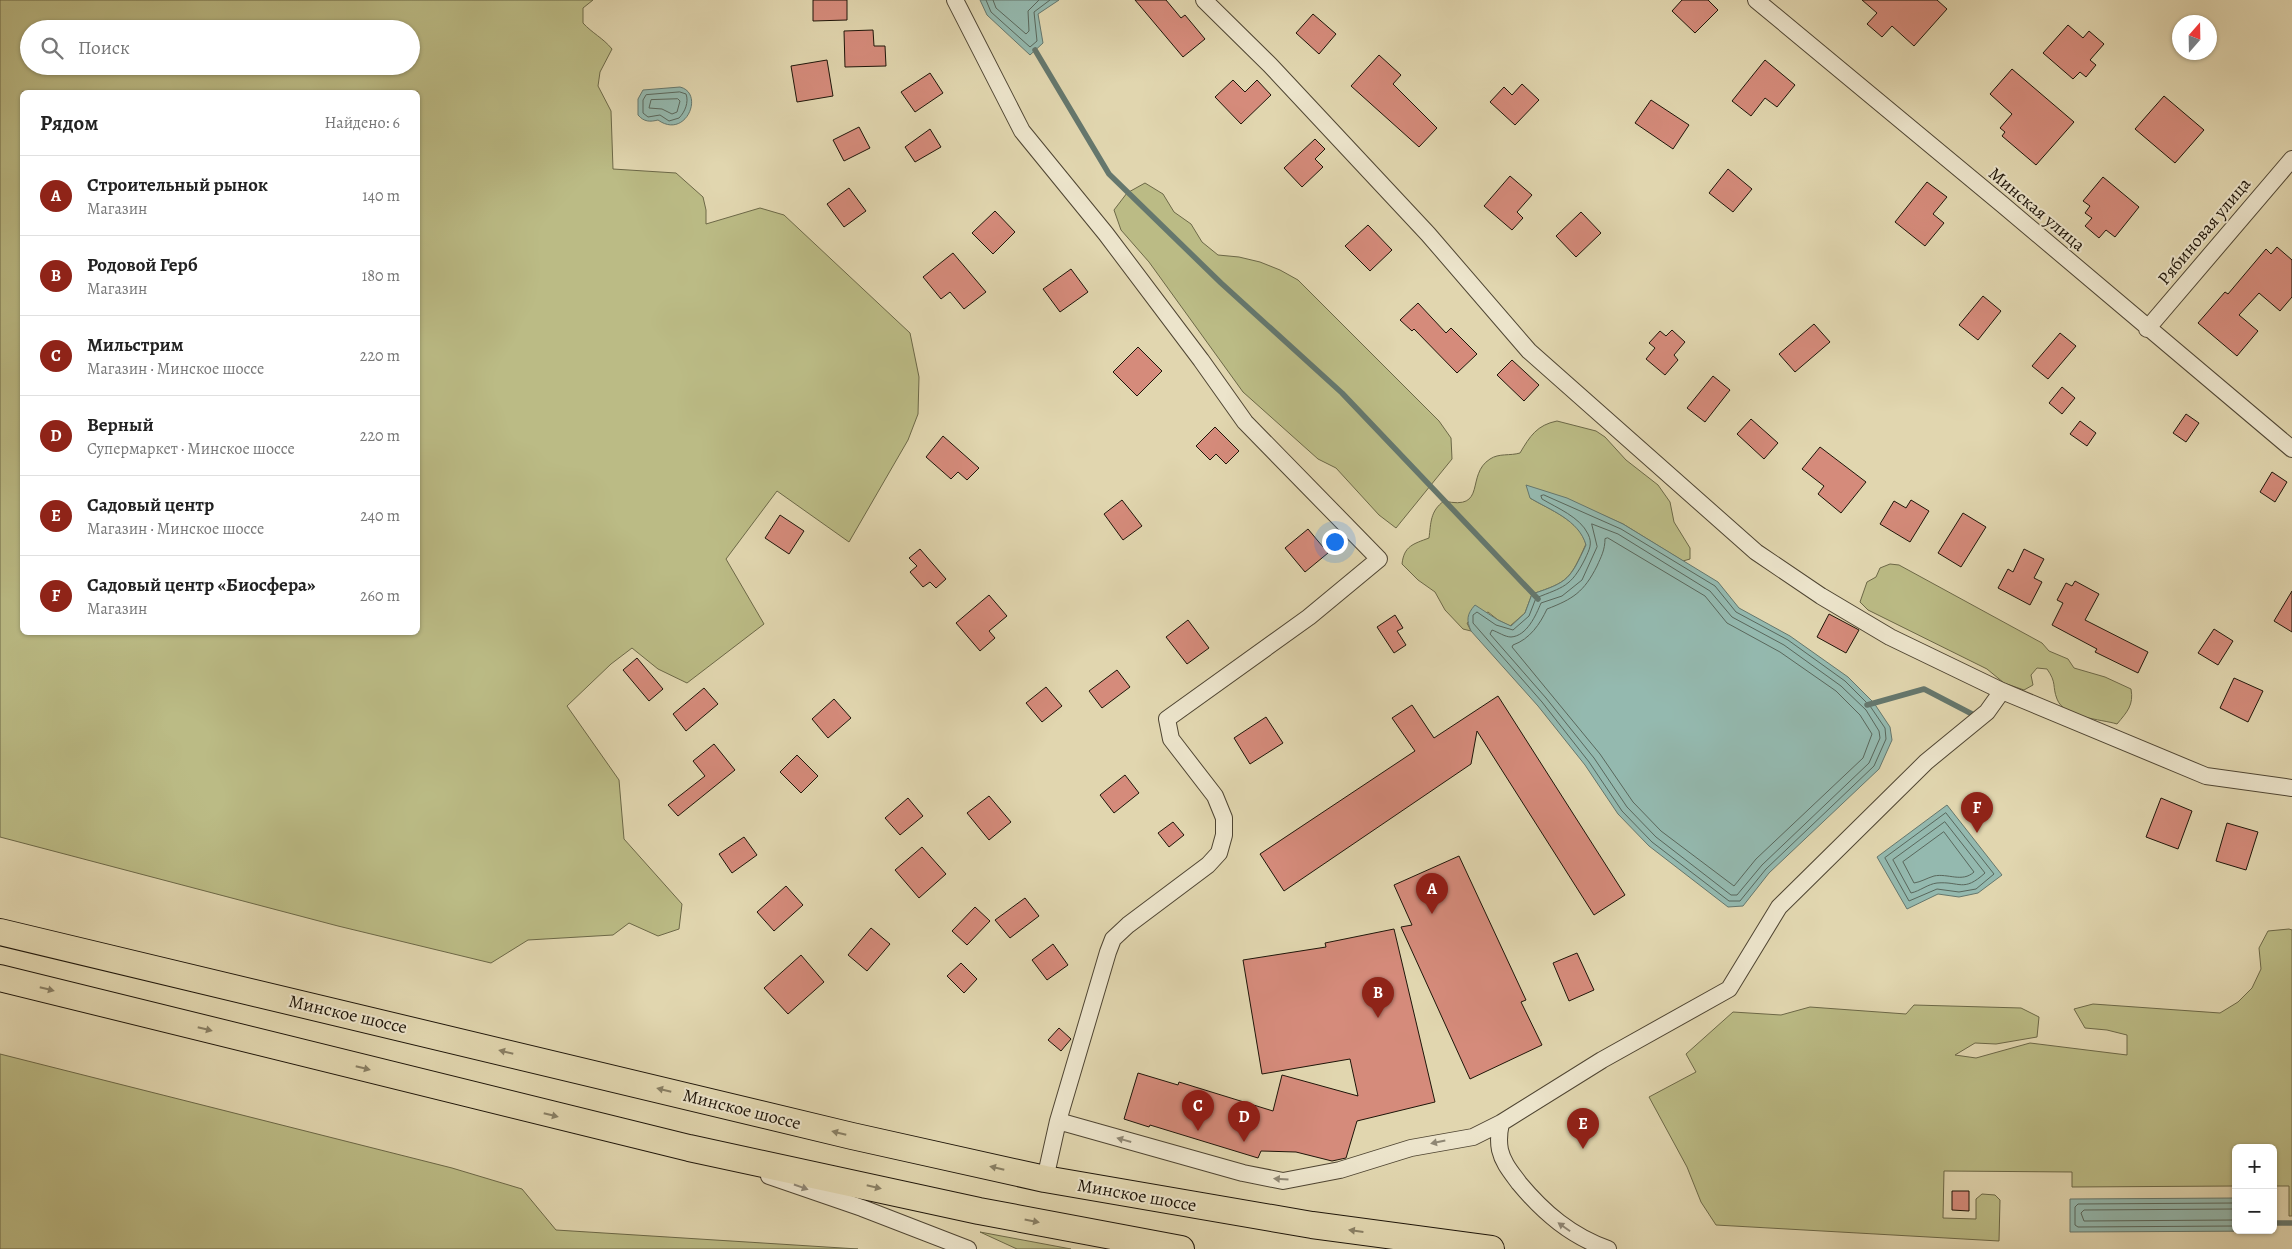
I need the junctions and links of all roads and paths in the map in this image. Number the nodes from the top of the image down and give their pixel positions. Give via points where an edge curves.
1 (955, 0) edge
2 (1204, 0) edge
3 (1756, 0) edge
4 (2292, 159) edge
5 (2147, 329) junction
6 (2292, 449) edge
7 (2002, 691) junction
8 (2292, 788) edge
9 (0, 932) edge
10 (0, 978) edge
11 (1058, 1122) junction
12 (1501, 1123) junction
13 (1473, 1137) junction
14 (689, 1148) junction
15 (1500, 1152) junction
16 (1045, 1179) junction
17 (968, 1249) edge
18 (1181, 1249) edge
19 (1491, 1249) edge
20 (1608, 1249) edge

1 - 11 street via 1022,131 1106,234 1245,422 1379,559 1309,617 1167,720 1171,739 1214,796 1224,818 1224,835 1219,852 1208,865 1114,939
2 - 7 street via 1270,65 1428,234 1529,351 1735,535 1821,596 1890,637
3 - 5 street, Минская улица
4 - 5 street, Рябиновая улица
5 - 6 street, Минская улица
7 - 8 street via 2206,776
7 - 12 street via 1987,712 1926,762 1779,907 1728,989 1602,1060
16 -> 9 highway, Минское шоссе via 852,1136
10 -> 14 highway
13 -> 11 street via 1411,1148 1340,1170 1283,1181
11 - 16 street
12 - 13 street
12 - 15 street via 1498,1137
13 - 15 street via 1492,1144
14 -> 17 street
14 -> 18 highway via 979,1211
20 -> 15 street via 1584,1241 1553,1219 1507,1168
19 -> 16 highway, Минское шоссе via 1312,1225

